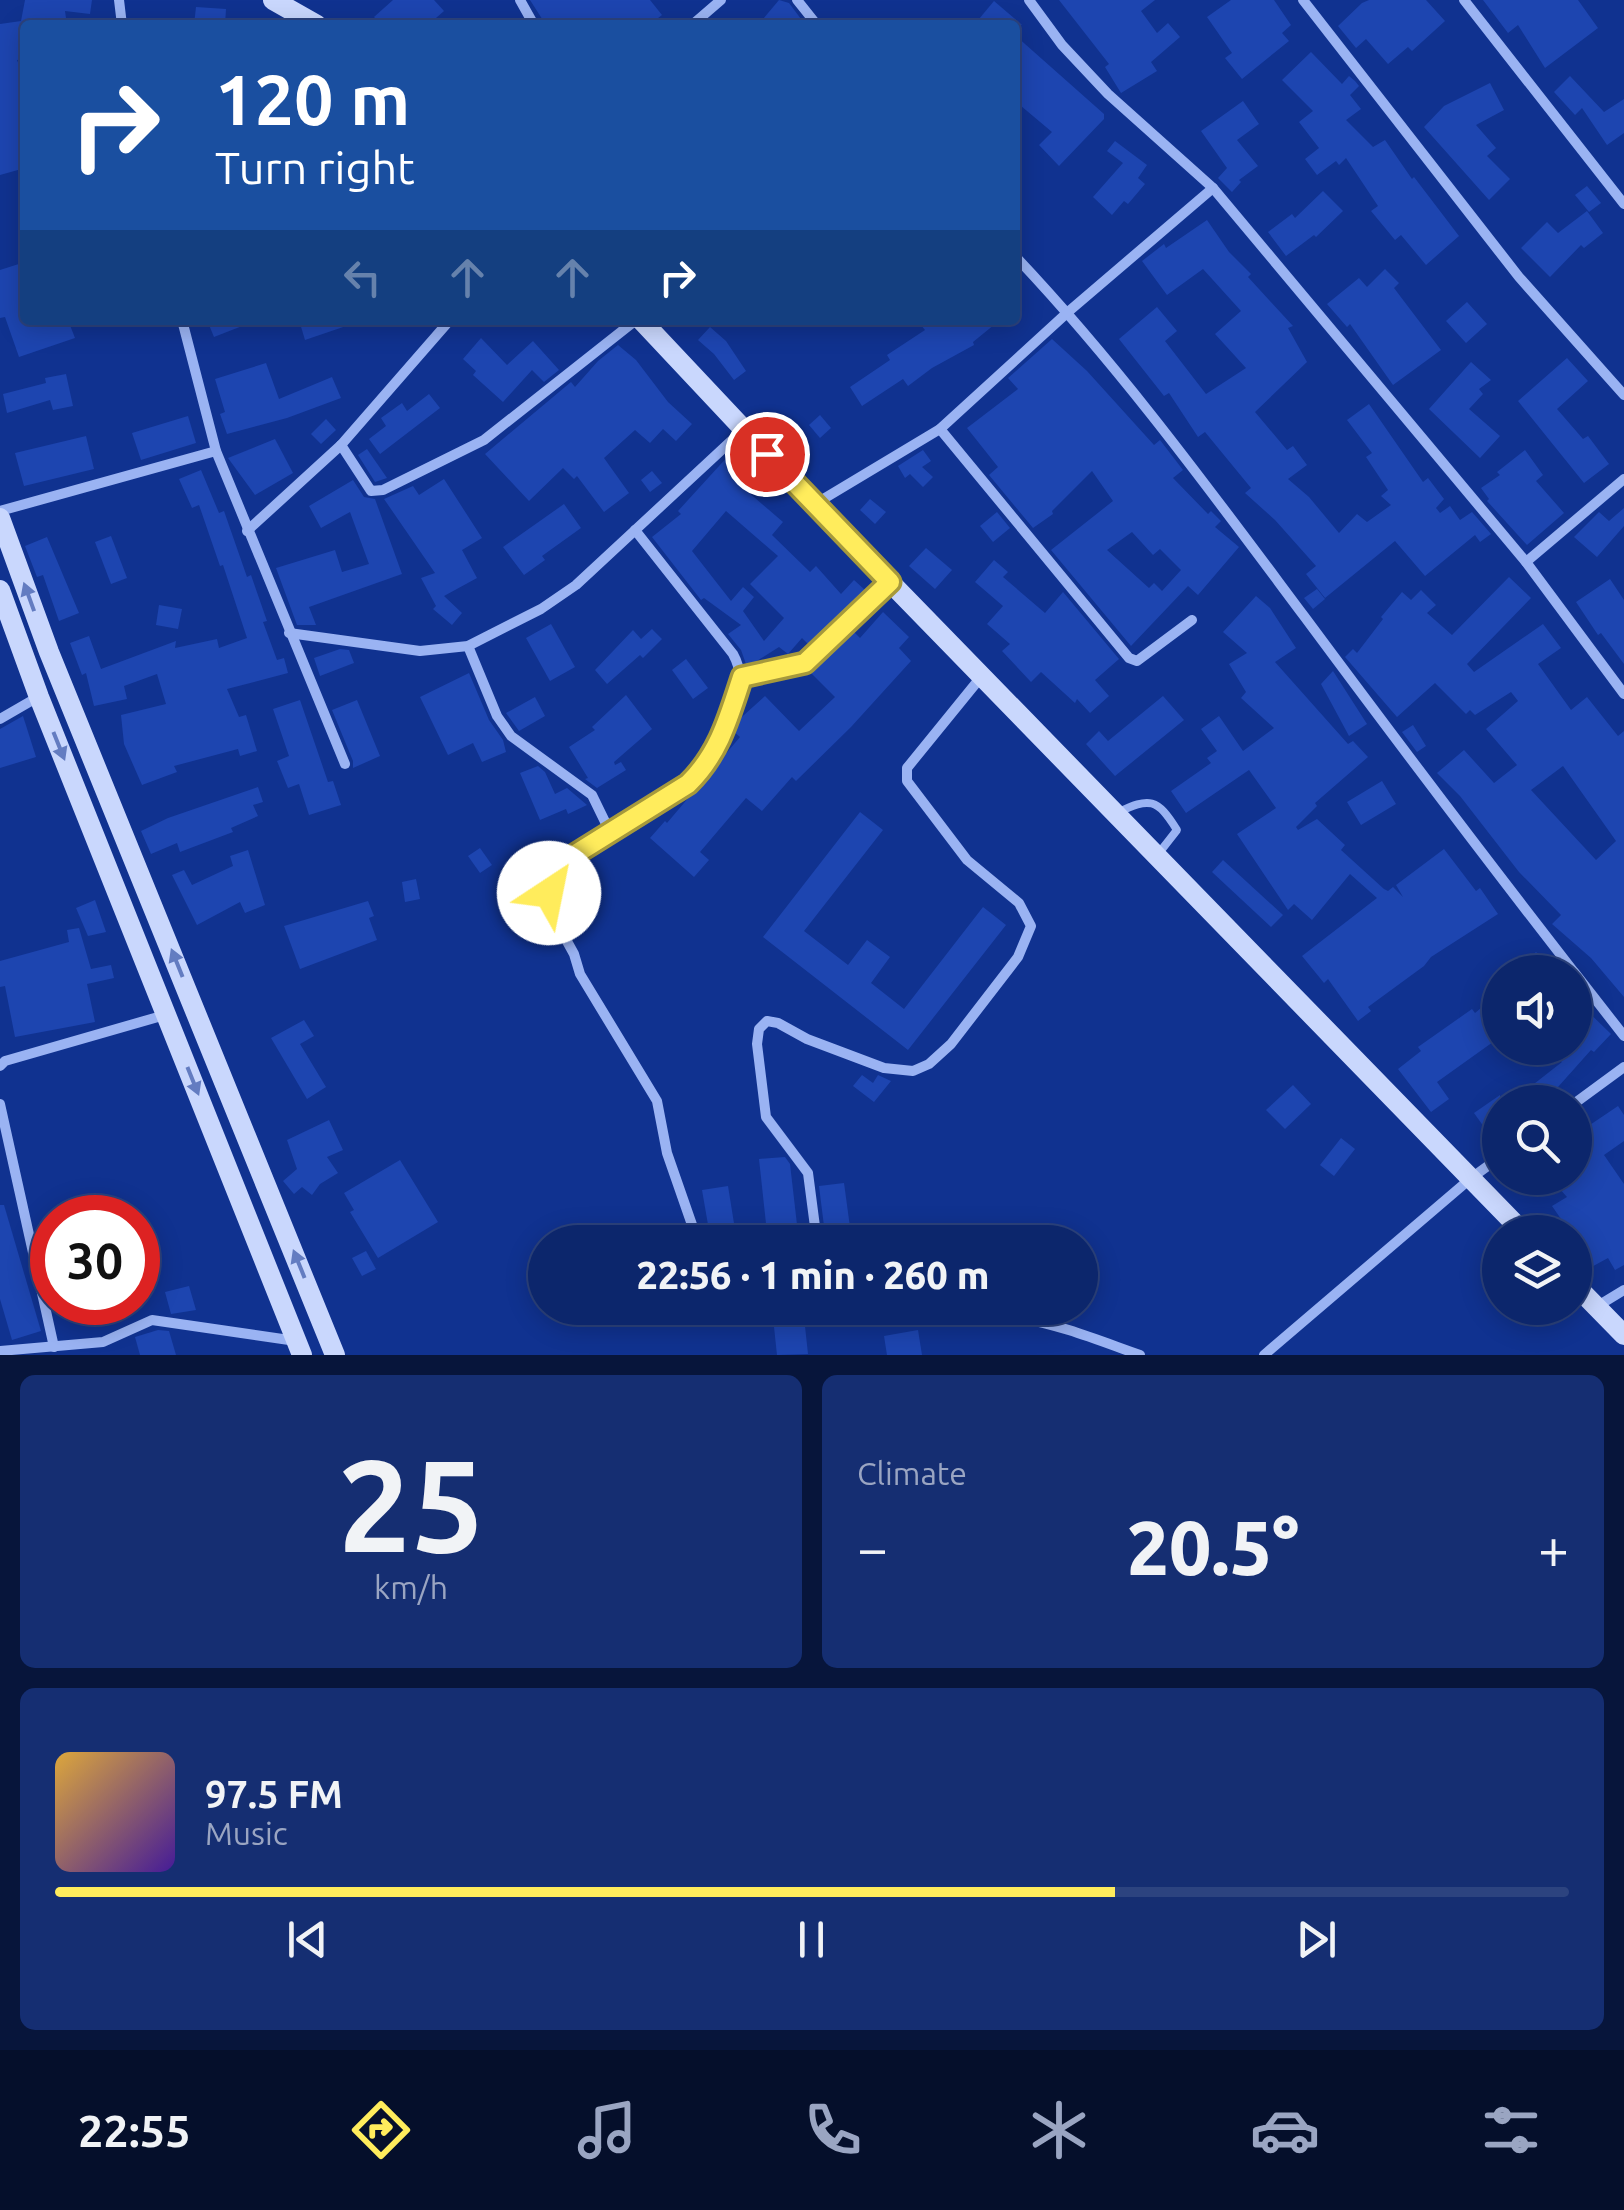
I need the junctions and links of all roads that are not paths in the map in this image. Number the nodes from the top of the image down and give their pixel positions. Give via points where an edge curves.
1 (273, 0) edge
2 (721, 0) edge
3 (797, 0) edge
4 (1029, 0) edge
5 (1302, 0) edge
6 (1464, 0) edge
7 (308, 20) edge
8 (698, 20) edge
9 (813, 20) edge
10 (1213, 188) junction
11 (1624, 204) edge
12 (1020, 261) edge
13 (1068, 312) junction
14 (183, 325) edge
15 (446, 325) edge
16 (632, 325) edge
17 (643, 325) edge
18 (1624, 395) edge
19 (940, 428) junction
20 (744, 429) junction
21 (341, 445) junction
22 (216, 452) junction
23 (1624, 478) edge
24 (814, 504) junction
25 (0, 515) edge
26 (635, 530) junction
27 (247, 531) junction
28 (1526, 562) junction
29 (890, 582) junction
30 (0, 590) edge
31 (1192, 620) dead end
32 (290, 633) junction
33 (319, 638) junction
34 (468, 646) junction
35 (300, 649) junction
36 (49, 652) junction
37 (28, 666) junction
38 (982, 676) junction
39 (742, 677) junction
40 (1624, 694) edge
41 (39, 697) junction
42 (0, 718) edge
43 (345, 764) dead end
44 (1118, 813) junction
45 (610, 832) junction
46 (1158, 855) junction
47 (1561, 955) edge
48 (1592, 995) edge
49 (166, 1015) junction
50 (1624, 1036) edge
51 (0, 1066) edge
52 (1624, 1067) edge
53 (1592, 1090) edge
54 (0, 1104) edge
55 (1482, 1170) edge
56 (1470, 1179) junction
57 (1506, 1215) edge
58 (692, 1225) edge
59 (815, 1225) edge
60 (1624, 1290) edge
61 (1592, 1303) edge
62 (1596, 1307) junction
63 (1051, 1325) edge
64 (1624, 1335) edge
65 (54, 1347) junction
66 (300, 1348) edge
67 (102, 1349) edge
68 (0, 1351) edge
69 (335, 1355) edge
70 (1140, 1355) edge
71 (1264, 1355) edge

1 - 7 main road
2 - 8 street
3 - 9 street
4 - 10 street via 1108,94
5 - 18 street via 1519,276
6 - 11 street
10 - 13 street
10 - 28 street
12 - 13 street
13 - 19 street
13 - 47 street
14 - 22 street
15 - 21 street
16 - 21 street via 484,440 384,490 371,491
17 - 20 main road
19 - 24 street
19 - 31 street via 1129,658 1137,661
20 - 24 main road
20 - 26 street
21 - 27 street
22 - 25 street
22 - 27 street
23 - 28 street
24 - 29 main road
36 -> 25 main road
26 - 34 street via 541,610
26 - 39 street via 734,654
27 - 32 street
28 - 40 street
29 - 38 main road
29 - 39 street via 805,663
30 - 37 main road
32 - 33 street
32 - 35 street
33 - 34 street via 420,651
33 - 35 street
34 - 45 street via 512,736 592,794
35 - 43 street
36 - 37 main road
69 -> 36 main road
37 - 41 main road
38 - 44 main road
38 - 59 street via 907,768 907,781 966,860 1020,903 1031,926 1018,957 951,1044 912,1072 884,1068 778,1023 759,1028 766,1117 808,1173
39 - 45 street via 722,736 701,772
41 - 42 street
41 -> 49 main road
44 - 46 main road
44 - 46 lane via 1142,800 1168,816 1177,830
45 - 58 street via 566,860 546,905 657,1100
46 - 56 main road
48 - 50 street
49 - 51 street
49 -> 66 main road
52 - 53 street
54 - 65 street
55 - 56 street
56 - 57 main road
56 - 71 street
60 - 62 street
61 - 62 main road
62 - 64 main road
63 - 70 street
65 - 67 street
65 - 68 street
66 - 67 street via 152,1320

